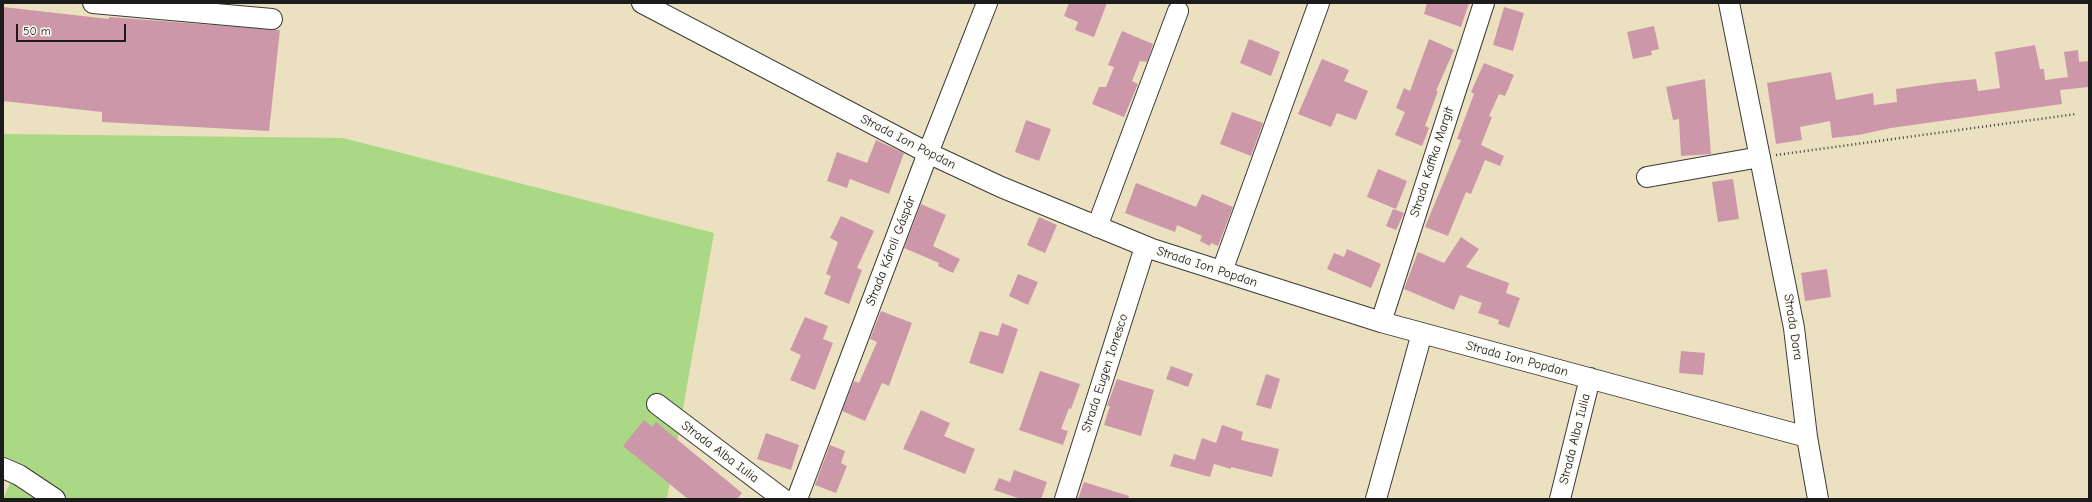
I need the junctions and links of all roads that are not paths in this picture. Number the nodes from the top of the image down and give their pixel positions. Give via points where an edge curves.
1 (103, 3) edge
2 (642, 3) edge
3 (987, 3) edge
4 (1319, 3) edge
5 (1484, 3) edge
6 (1729, 3) edge
7 (1178, 11) dead end
8 (272, 19) dead end
9 (928, 153) junction
10 (1760, 157) junction
11 (1647, 177) dead end
12 (1097, 227) junction
13 (1145, 247) junction
14 (1222, 271) junction
15 (1381, 322) junction
16 (1422, 333) junction
17 (1590, 378) junction
18 (657, 404) dead end
19 (1807, 436) junction
20 (3, 468) edge
21 (55, 499) edge
22 (784, 499) edge
23 (797, 499) edge
24 (1065, 499) edge
25 (1376, 499) edge
26 (1560, 499) edge
27 (1818, 499) edge

1 - 8 street
2 - 9 street, Strada Ion Popdan
3 - 9 street, Strada Károli Gáspár
4 - 14 street
5 - 15 street, Strada Kaffka Margit
6 - 10 street, Strada Dara
7 - 12 street
9 - 12 street, Strada Ion Popdan via 1001,188
9 - 23 street, Strada Károli Gáspár
10 - 11 street
10 - 19 street, Strada Dara via 1794,328
12 - 13 street, Strada Ion Popdan
13 - 14 street, Strada Ion Popdan
13 - 24 street, Strada Eugen Ionesco
14 - 15 street, Strada Ion Popdan
15 - 16 street, Strada Ion Popdan
16 - 17 street, Strada Ion Popdan
16 - 25 street
17 - 19 street, Strada Ion Popdan
17 - 26 street, Strada Alba Iulia
18 - 22 street, Strada Alba Iulia
19 - 27 street, Strada Dara
20 - 21 street via 19,475

